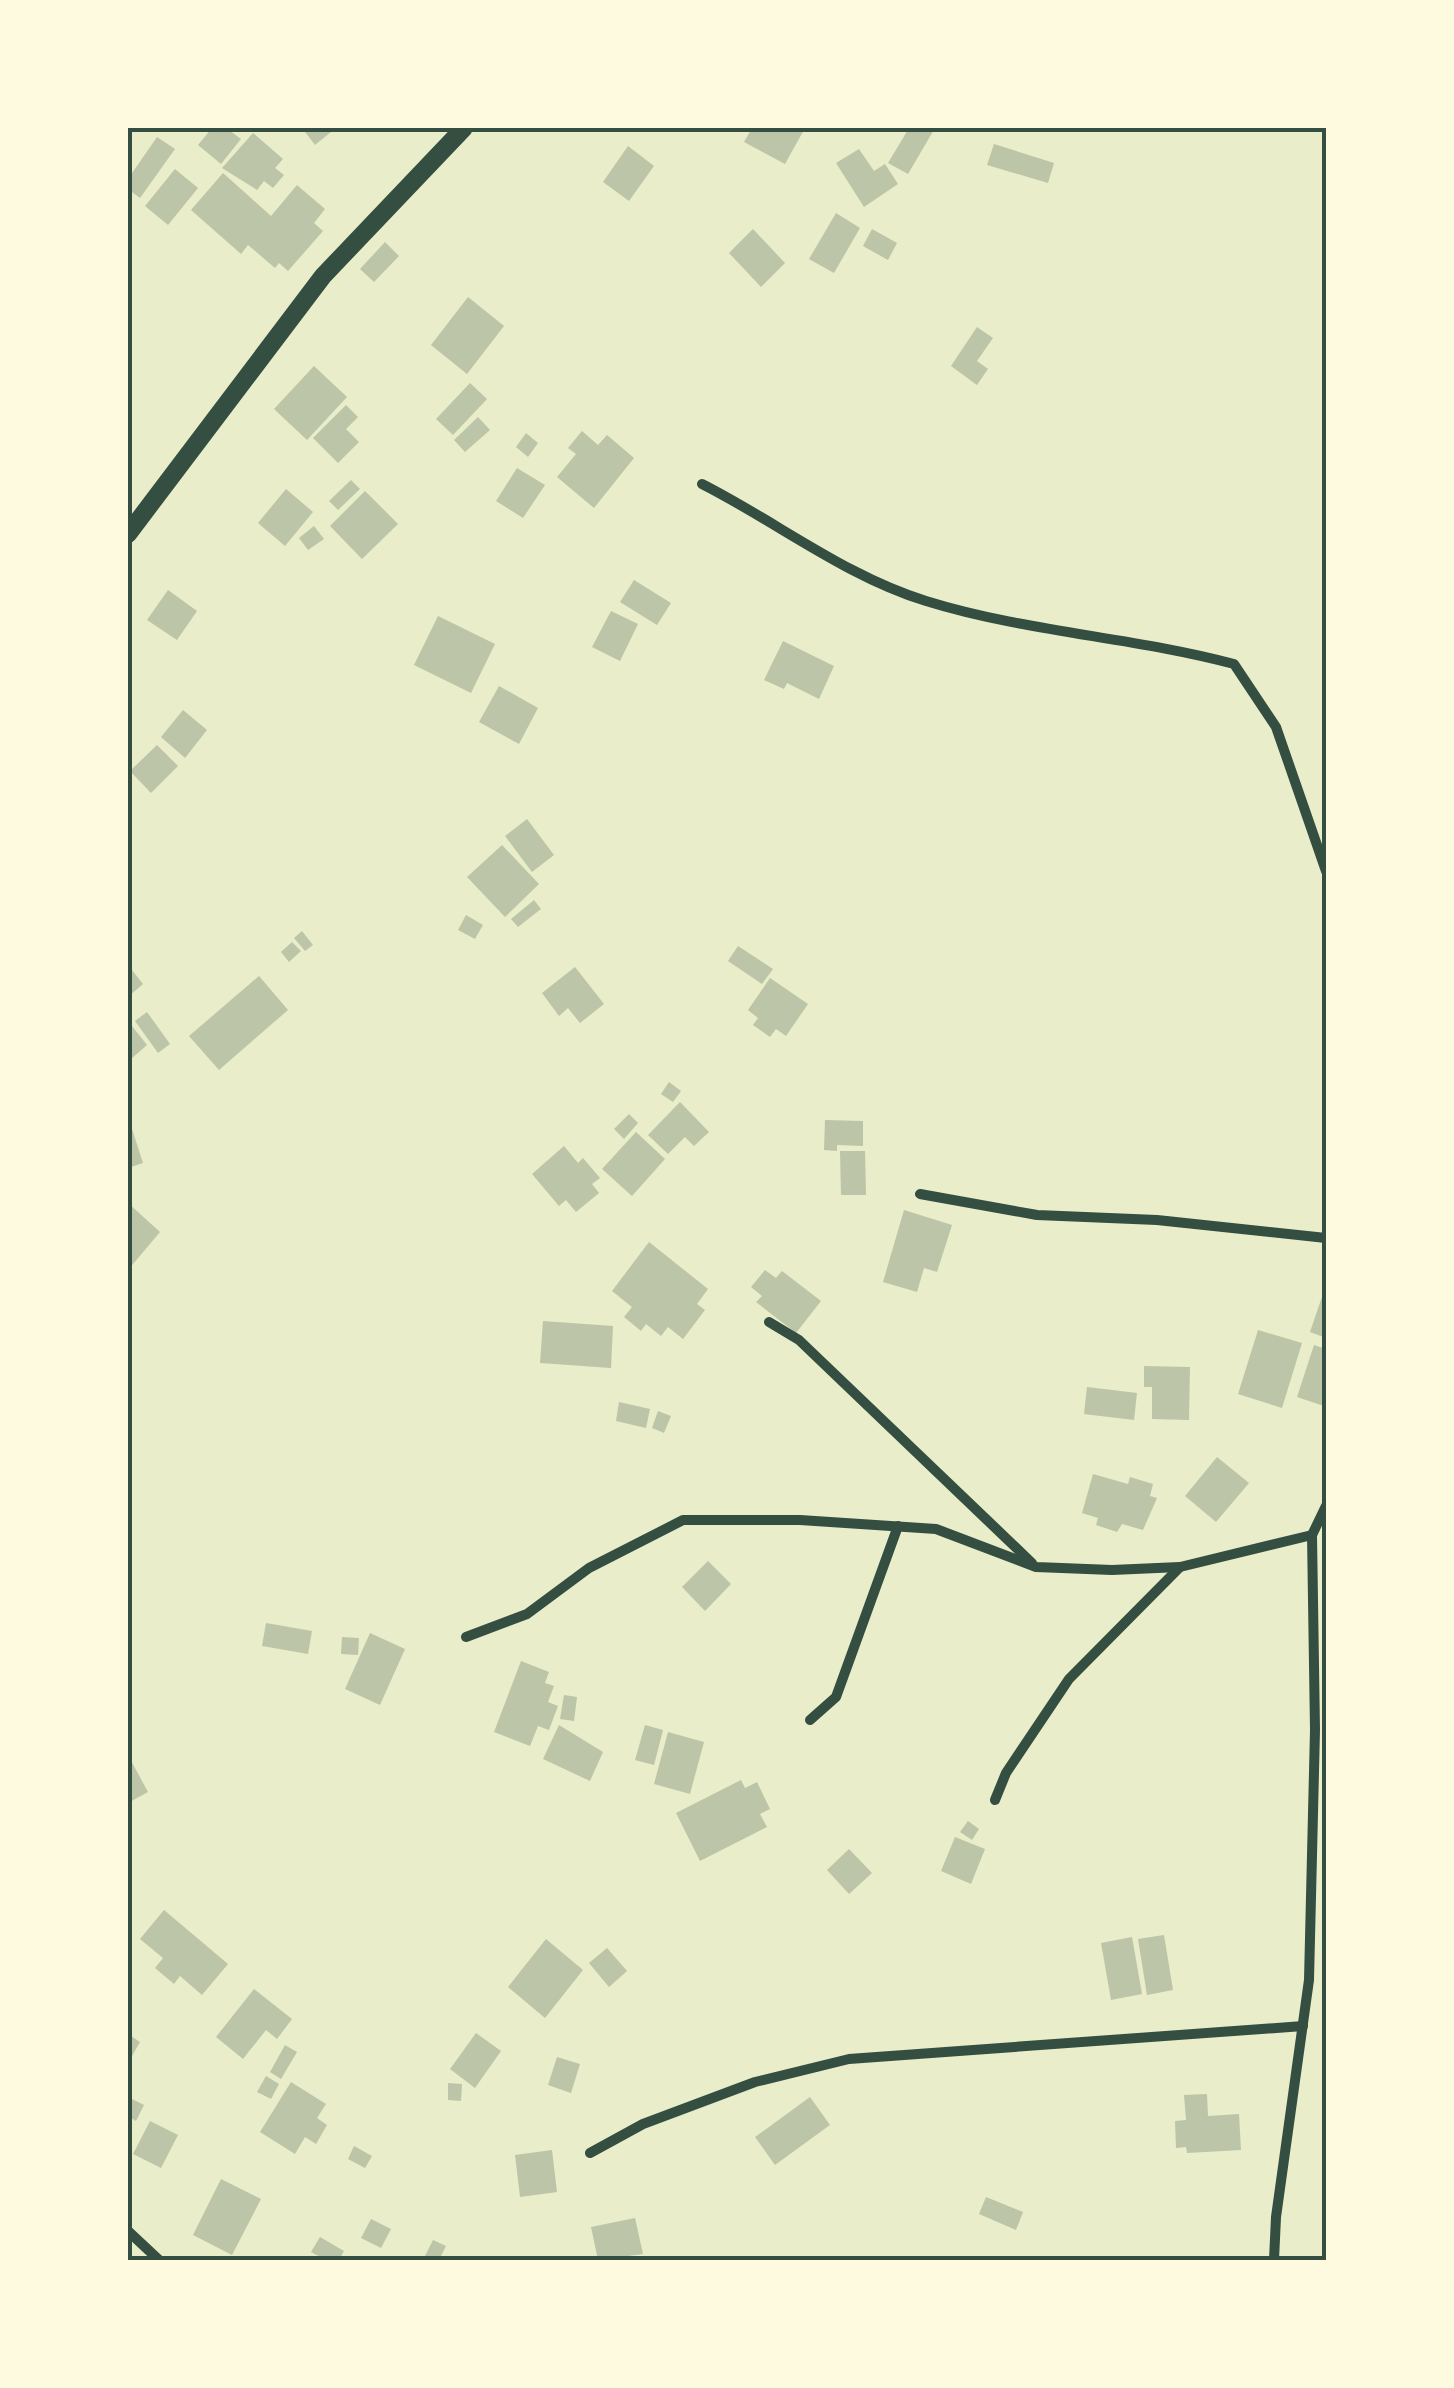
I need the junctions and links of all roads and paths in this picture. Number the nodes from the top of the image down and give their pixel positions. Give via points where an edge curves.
1 (464, 128) edge
2 (702, 484) dead end
3 (128, 534) edge
4 (1326, 871) edge
5 (920, 1194) dead end
6 (1326, 1238) edge
7 (769, 1322) dead end
8 (1326, 1506) edge
9 (898, 1526) junction
10 (1312, 1535) junction
11 (1036, 1567) junction
12 (1180, 1567) junction
13 (466, 1637) dead end
14 (810, 1720) dead end
15 (995, 1800) dead end
16 (1303, 2026) junction
17 (590, 2153) dead end
18 (128, 2231) edge
19 (160, 2260) edge
20 (1274, 2260) edge

1 - 3 street via 323,276
2 - 4 street via 842,566 925,601 1234,664 1276,727
5 - 6 street via 1037,1215
7 - 11 street via 799,1340
8 - 10 street
9 - 11 street via 936,1529
9 - 13 street via 683,1520 590,1568 527,1614
9 - 14 street via 836,1697
10 - 12 street
10 - 16 street via 1314,1863
11 - 12 street
12 - 15 street via 1068,1679
16 - 17 street via 849,2059 755,2082 643,2124
16 - 20 street
18 - 19 street

